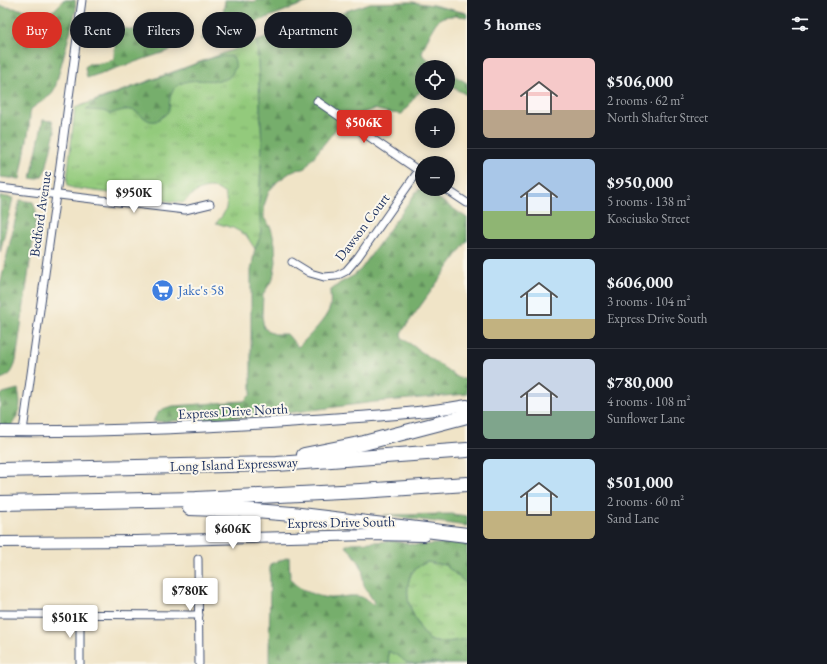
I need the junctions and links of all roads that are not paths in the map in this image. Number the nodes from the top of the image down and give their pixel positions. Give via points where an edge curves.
1 (82, 0) edge
2 (317, 100) dead end
3 (415, 168) edge
4 (415, 178) edge
5 (0, 188) edge
6 (56, 195) junction
7 (455, 195) edge
8 (467, 203) edge
9 (210, 204) dead end
10 (292, 262) dead end
11 (467, 405) edge
12 (467, 416) edge
13 (0, 431) edge
14 (23, 432) junction
15 (467, 450) edge
16 (277, 464) junction
17 (0, 470) edge
18 (467, 484) edge
19 (131, 501) junction
20 (0, 503) edge
21 (467, 536) edge
22 (0, 542) edge
23 (198, 559) dead end
24 (0, 614) edge
25 (80, 614) junction
26 (199, 615) junction
27 (80, 664) edge
28 (199, 664) edge

1 - 6 street, Bedford Avenue
2 - 3 street
4 - 10 street, Dawson Court via 346,271 336,276 324,277 310,273
5 - 6 street
6 - 9 street via 185,210
6 - 14 street, Bedford Avenue
7 - 8 street
11 - 14 main road, Express Drive North via 402,414 249,424
12 - 16 highway via 364,443 307,453
13 - 14 main road, Express Drive North
15 - 16 highway, Long Island Expressway
16 - 17 highway, Long Island Expressway
18 - 19 highway via 291,495
19 - 20 highway
19 - 21 highway via 162,508 212,508 324,517
21 - 22 main road, Express Drive South via 371,535 136,542
23 - 26 street
24 - 25 street
25 - 26 street
25 - 27 street
26 - 28 street

